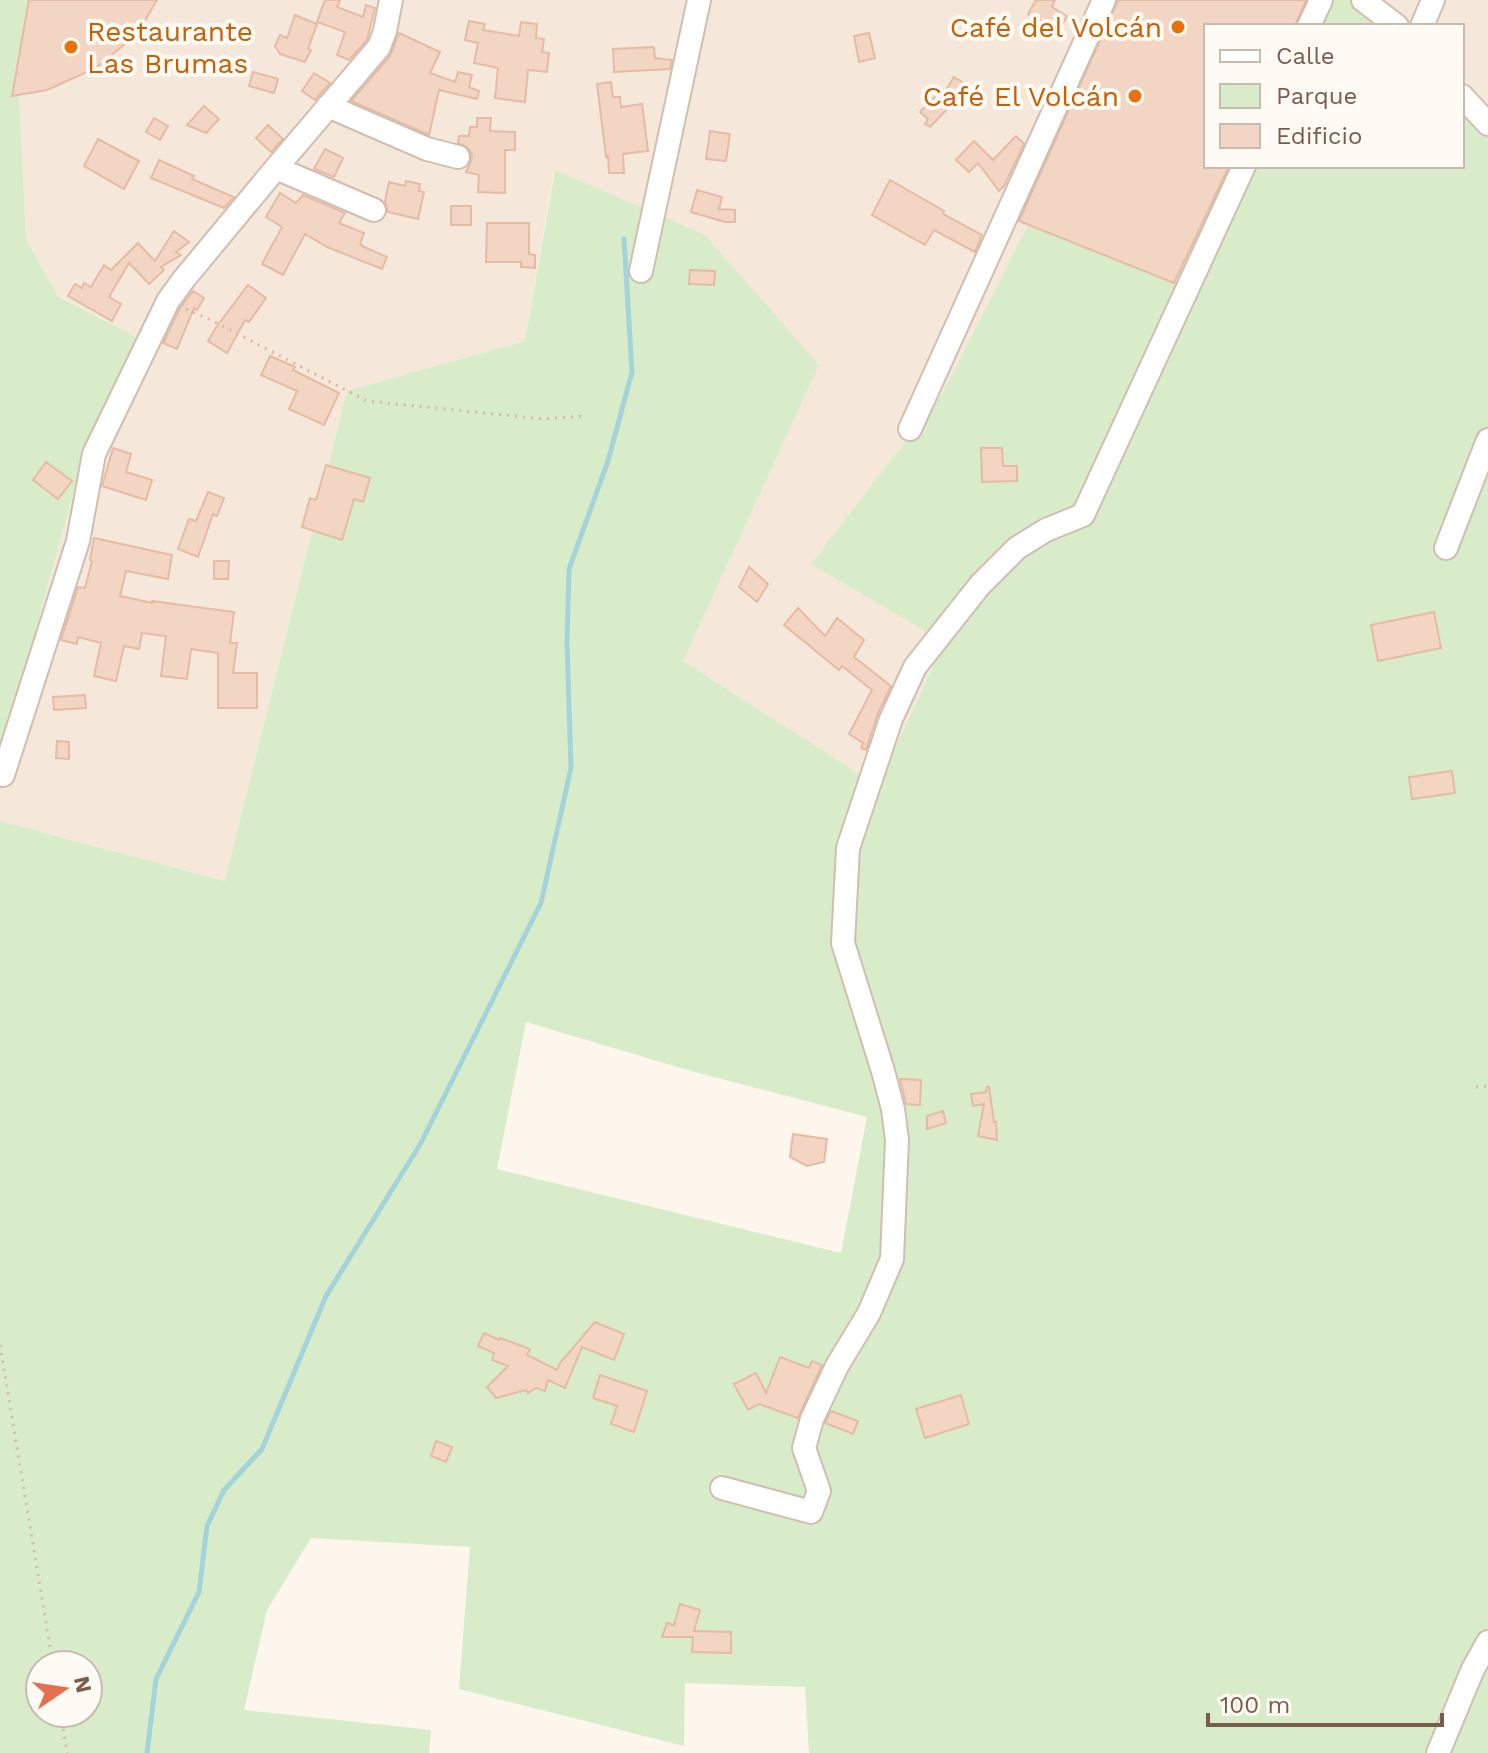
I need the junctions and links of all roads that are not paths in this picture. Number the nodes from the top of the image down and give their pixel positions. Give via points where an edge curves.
1 (391, 0) edge
2 (699, 0) edge
3 (1104, 0) edge
4 (1321, 0) edge
5 (1363, 0) edge
6 (1433, 0) edge
7 (1310, 24) edge
8 (1394, 24) edge
9 (1423, 24) edge
10 (1464, 98) edge
11 (328, 106) junction
12 (1488, 124) edge
13 (458, 157) dead end
14 (276, 168) junction
15 (1243, 168) edge
16 (374, 210) dead end
17 (641, 271) dead end
18 (910, 429) dead end
19 (1488, 440) edge
20 (1446, 548) dead end
21 (3, 775) dead end
22 (722, 1488) dead end
23 (1488, 1642) edge
24 (1438, 1753) edge

1 - 11 street via 379,47
2 - 17 street
3 - 18 street
4 - 7 street
5 - 8 street
6 - 9 street
10 - 12 street
11 - 13 street
11 - 14 street
14 - 16 street
14 - 21 street via 168,301 94,454 78,541
15 - 22 street via 1083,515 1017,548 980,585 915,667 891,719 848,848 843,943 893,1109 897,1140 892,1259 812,1419 804,1448 819,1491 811,1512
19 - 20 street
23 - 24 street

